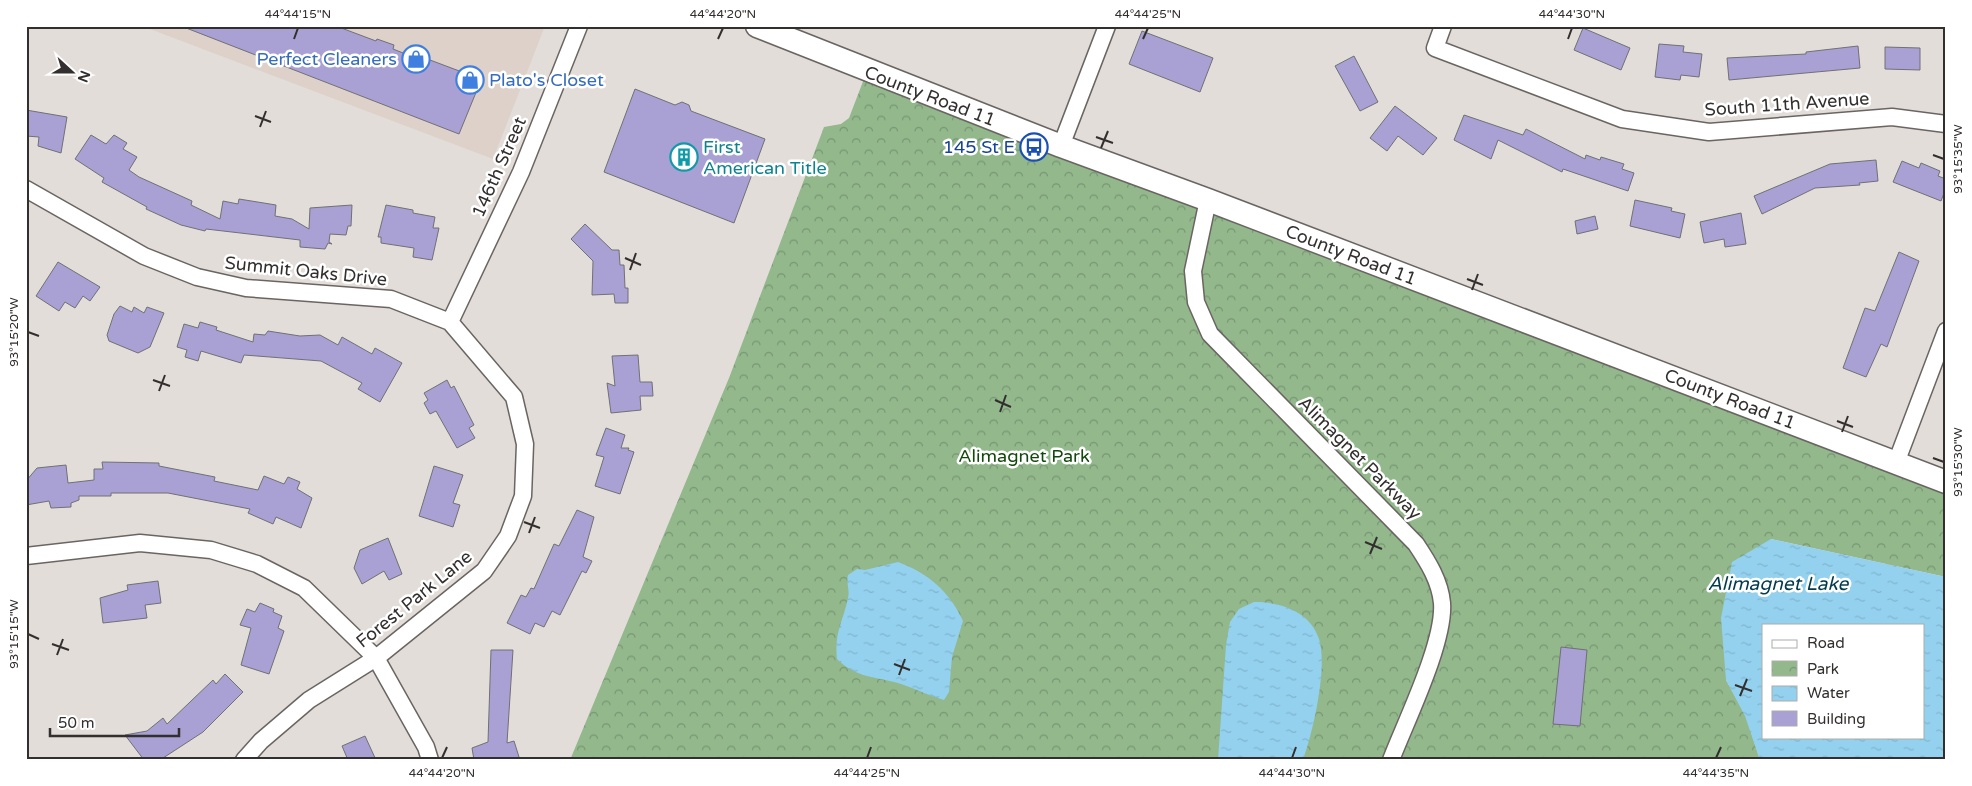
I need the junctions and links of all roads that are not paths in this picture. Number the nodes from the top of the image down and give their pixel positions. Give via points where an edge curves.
1 (579, 26) edge
2 (757, 26) edge
3 (1107, 26) edge
4 (1443, 26) edge
5 (1946, 124) edge
6 (1061, 146) junction
7 (26, 189) edge
8 (1208, 200) junction
9 (450, 322) junction
10 (1946, 331) edge
11 (1896, 462) junction
12 (1946, 482) edge
13 (26, 556) edge
14 (376, 658) junction
15 (244, 760) edge
16 (430, 760) edge
17 (1392, 760) edge

1 - 9 street, 146th Street via 521,172
2 - 6 street, County Road 11
3 - 6 street
4 - 5 street, South 11th Avenue via 1435,48 1622,118 1709,132 1892,117
6 - 8 street, County Road 11
7 - 9 street, Summit Oaks Drive via 144,256 197,277 246,288 391,299
8 - 11 street, County Road 11
8 - 17 street, Alimagnet Parkway via 1193,271 1196,302 1210,334 1416,544 1434,571 1442,604 1436,644
9 - 14 street, Forest Park Lane via 514,397 525,444 523,496 508,536 484,571
10 - 11 street
11 - 12 street, County Road 11
13 - 14 street via 140,544 211,550 257,564 304,588
14 - 15 street, Forest Park Lane via 309,700
14 - 16 street via 426,747

